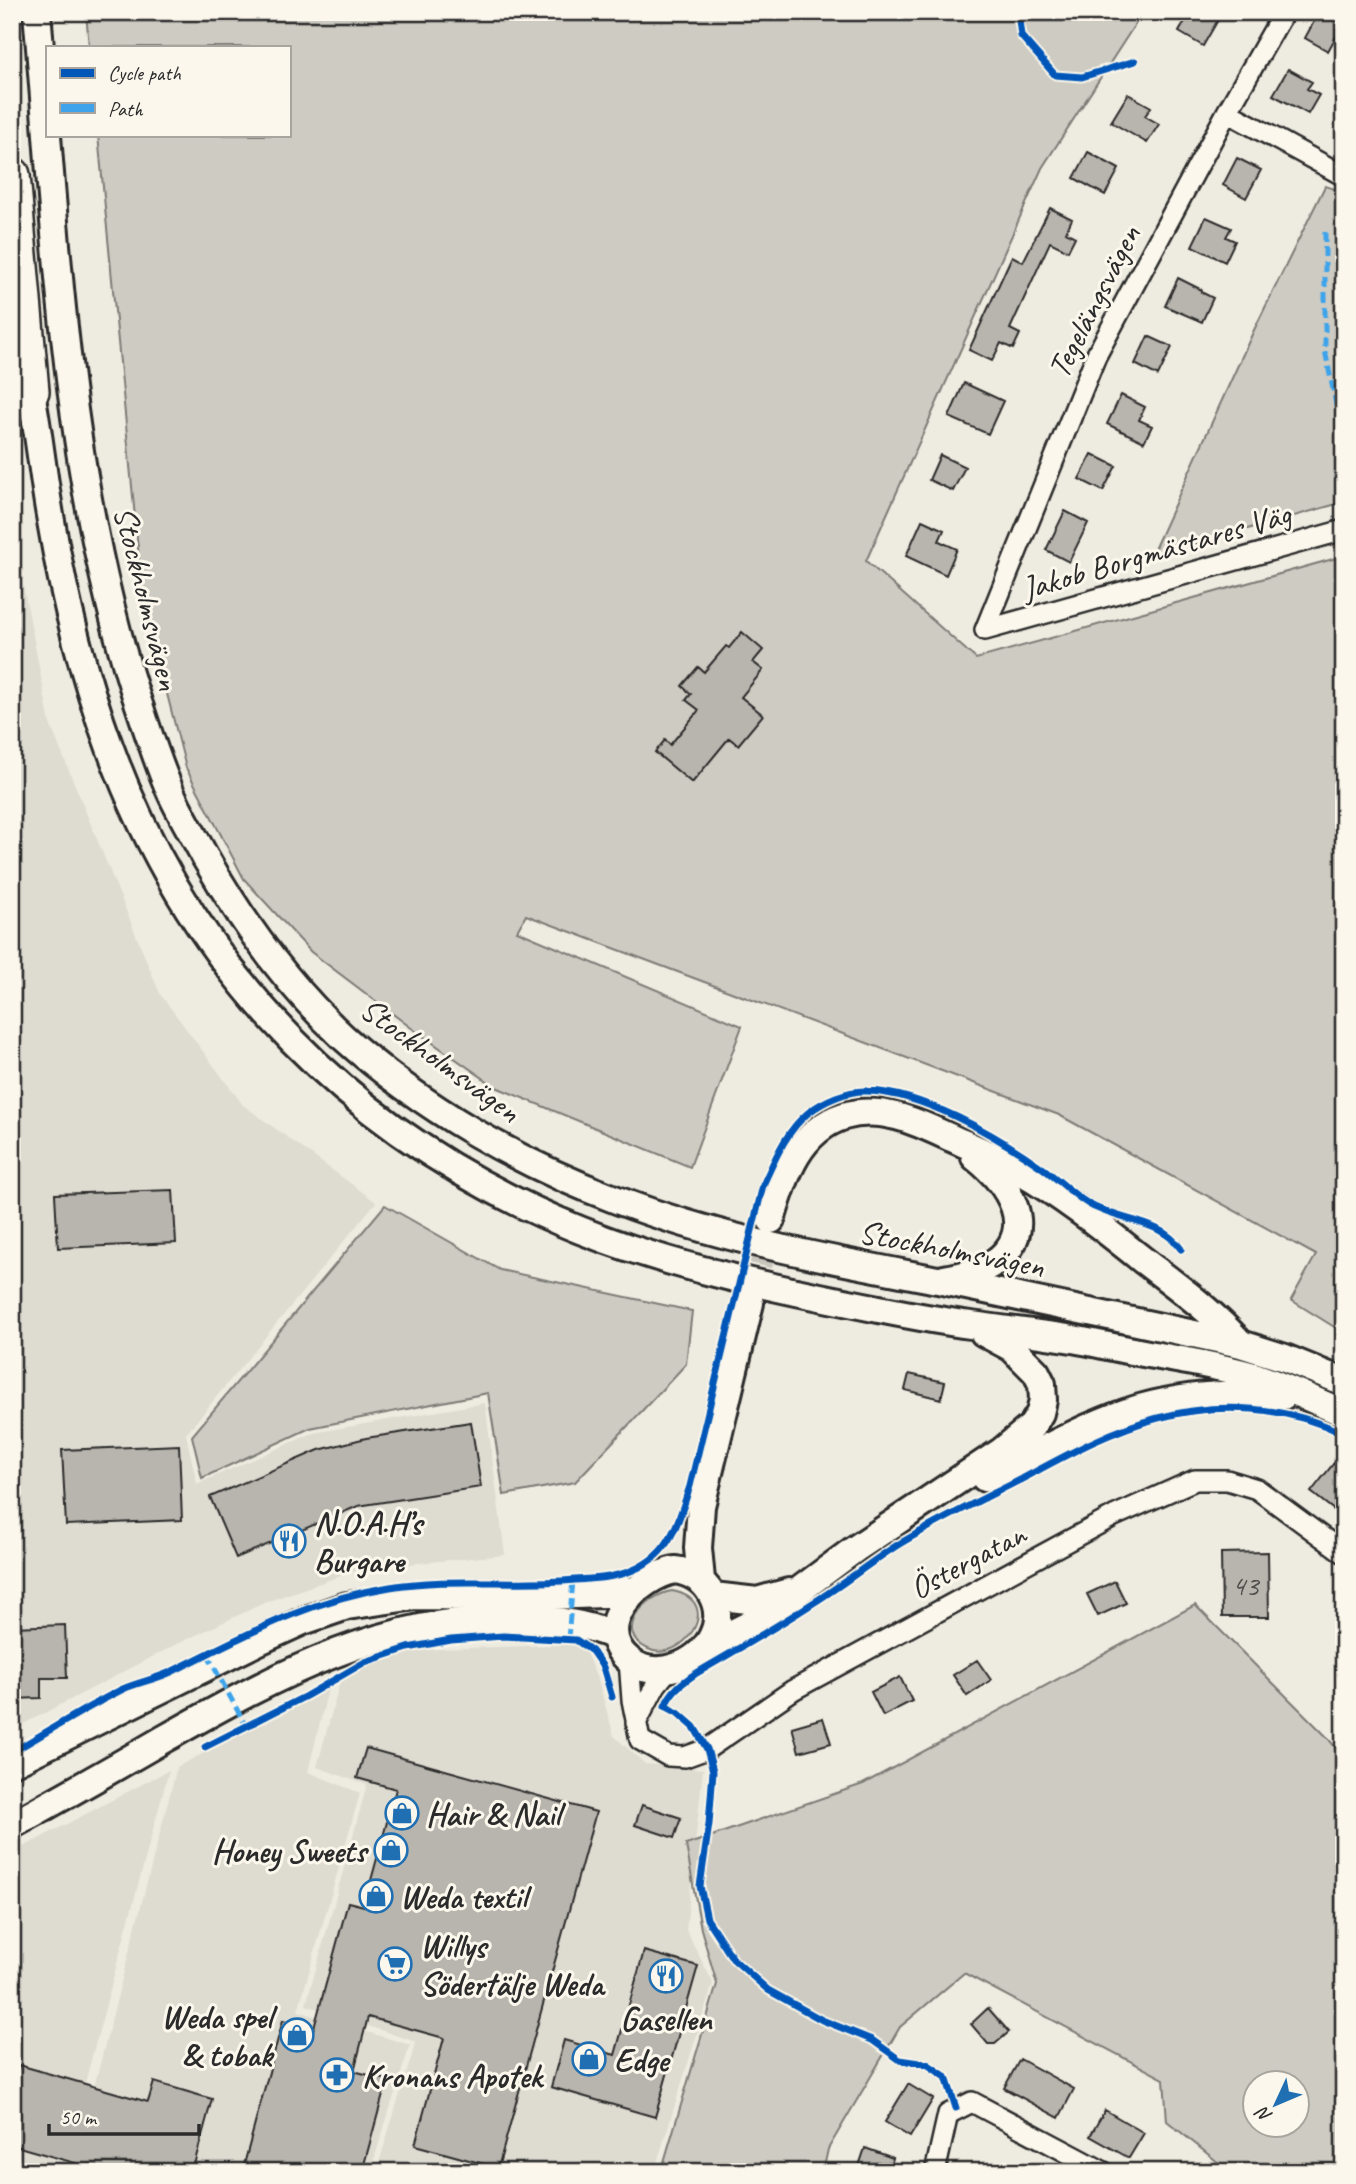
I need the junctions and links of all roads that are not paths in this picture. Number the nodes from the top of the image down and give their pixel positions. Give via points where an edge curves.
1 (37, 12) edge
2 (1284, 12) edge
3 (1227, 112) junction
4 (46, 113) edge
5 (48, 136) edge
6 (12, 175) edge
7 (1344, 177) edge
8 (12, 302) edge
9 (31, 391) junction
10 (1344, 530) edge
11 (985, 630) joint
12 (949, 1137) junction
13 (771, 1220) tunnel mouth
14 (937, 1280) junction
15 (750, 1303) tunnel mouth
16 (967, 1325) junction
17 (1241, 1344) junction
18 (1344, 1382) edge
19 (1308, 1398) junction
20 (1344, 1413) edge
21 (922, 1505) junction
22 (701, 1506) junction
23 (1344, 1553) edge
24 (666, 1572) junction
25 (707, 1588) junction
26 (801, 1588) junction
27 (636, 1590) junction
28 (614, 1636) junction
29 (705, 1647) junction
30 (629, 1660) junction
31 (668, 1670) junction
32 (636, 1723) junction
33 (12, 1763) edge
34 (12, 1825) edge
35 (935, 2172) edge
36 (1104, 2172) edge

1 - 4 main road, Stockholmsvägen
2 - 3 street, Tegelängsvägen
3 - 7 street
3 - 11 street, Tegelängsvägen via 1096,356
5 - 14 main road, Stockholmsvägen via 70,383 84,483 120,646 172,794 216,876 272,958 341,1035 382,1068 477,1134 527,1161 619,1201 727,1236
6 - 9 highway
8 - 9 main road, Stockholmsvägen
9 - 16 main road, Stockholmsvägen via 66,601 109,747 134,807 217,952 326,1075 371,1113 478,1183 583,1231 690,1267
10 - 11 street, Jakob Borgmästares Väg
12 - 13 main road via 891,1114 844,1116 802,1146 782,1182
12 - 14 main road via 1003,1183 1017,1213 1017,1228 1013,1241 995,1262 965,1275
12 - 17 main road via 1040,1183 1207,1310
14 - 17 main road, Stockholmsvägen
15 - 22 main road
16 - 19 main road, Stockholmsvägen via 1070,1338 1211,1365
16 - 21 main road via 1013,1348 1036,1372 1042,1384 1040,1413 1020,1438
17 - 18 main road, Stockholmsvägen
19 - 20 main road, Stockholmsvägen
19 - 21 main road via 1220,1394 1141,1408
21 - 26 main road
22 - 24 main road
22 - 25 main road via 698,1548
23 - 32 street, Östergatan via 1256,1489 1227,1480 1195,1480 1114,1516 793,1690 707,1749 685,1757 668,1756 640,1740
24 - 25 main road via 685,1571
24 - 27 main road
25 - 26 main road via 757,1601
25 - 29 main road via 717,1617
26 - 29 main road via 757,1621
27 - 28 main road via 615,1618
27 - 33 main road via 519,1597 416,1596 347,1606 257,1642
28 - 30 main road
28 - 34 main road via 555,1620 500,1618 439,1623 386,1635 310,1661
29 - 31 main road
30 - 31 main road via 648,1669
30 - 32 street
31 - 32 street
35 - 36 street via 948,2114 972,2102

